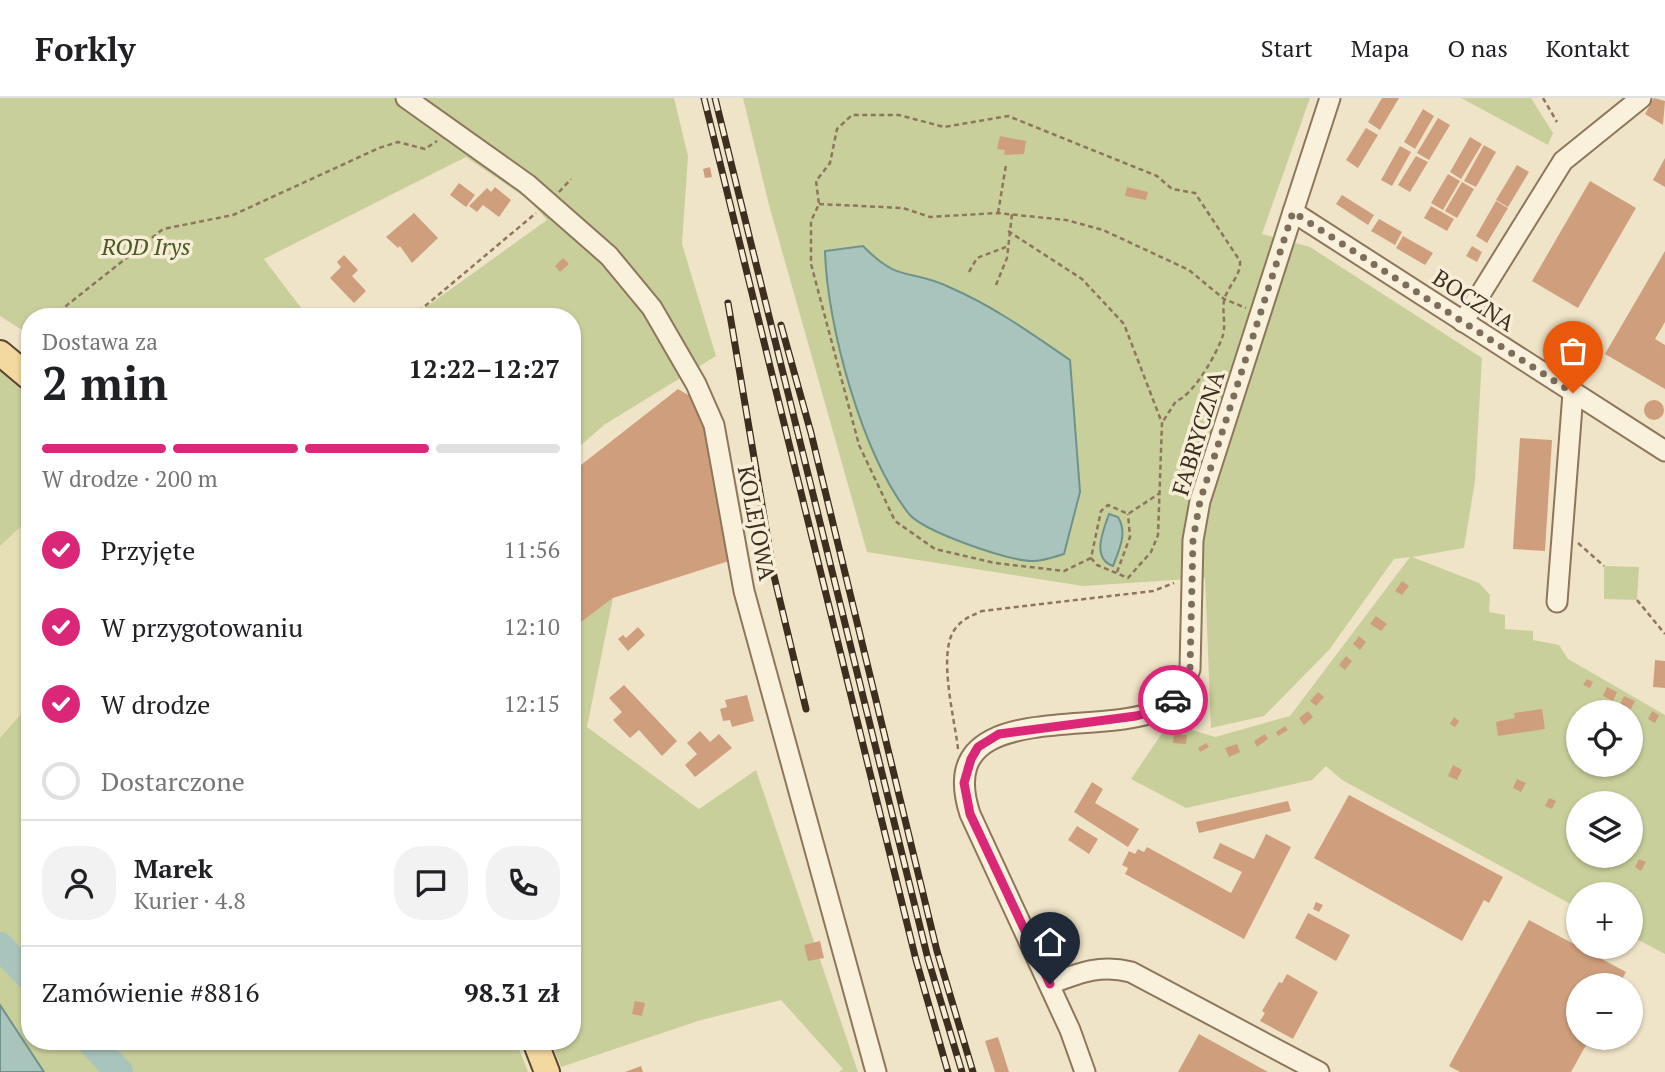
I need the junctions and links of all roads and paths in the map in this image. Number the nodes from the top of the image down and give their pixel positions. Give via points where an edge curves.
1 (406, 98) edge
2 (1330, 98) edge
3 (1542, 98) edge
4 (1641, 98) edge
5 (1557, 122) dead end
6 (452, 133) junction
7 (1006, 165) dead end
8 (571, 179) dead end
9 (550, 203) junction
10 (819, 204) junction
11 (1293, 212) junction
12 (998, 213) junction
13 (1012, 214) junction
14 (1007, 230) junction
15 (1006, 247) junction
16 (969, 272) dead end
17 (996, 285) dead end
18 (1224, 299) junction
19 (63, 308) edge
20 (423, 308) edge
21 (1261, 314) junction
22 (1464, 322) junction
23 (0, 354) edge
24 (21, 371) edge
25 (1573, 393) junction
26 (1162, 424) junction
27 (1664, 449) edge
28 (1160, 493) junction
29 (1128, 514) junction
30 (1563, 530) junction
31 (1091, 558) junction
32 (1604, 566) dead end
33 (1116, 573) junction
34 (1180, 575) dead end
35 (1637, 600) dead end
36 (1558, 602) dead end
37 (1665, 634) edge
38 (959, 755) dead end
39 (1050, 984) junction
40 (538, 1050) edge
41 (547, 1072) edge
42 (876, 1072) edge
43 (1085, 1072) edge
44 (1319, 1072) edge

1 - 6 street, KOLEJOWA
2 - 11 street
3 - 5 path
4 - 22 street via 1563,161
6 - 9 street, KOLEJOWA
6 - 19 path via 425,149 398,142 379,148 233,215 163,229
7 - 12 path
8 - 9 path
9 - 20 path
9 - 42 street, KOLEJOWA via 609,256 652,308 714,425 744,591
10 - 12 path via 903,208 947,218
10 - 18 path via 816,181 830,163 837,129 852,115 899,115 944,127 1008,116 1157,176 1172,189 1195,193 1240,261 1241,270
10 - 31 path via 811,221 811,264 859,445 895,522 935,549 995,564 1064,572
11 - 21 street, FABRYCZNA
11 - 22 street, BOCZNA
12 - 13 path
13 - 14 path
13 - 18 path via 1103,230 1189,270
14 - 15 path
14 - 26 path via 1082,279 1124,324
15 - 16 path via 977,258
15 - 17 path via 1007,258
18 - 21 path
18 - 26 path via 1223,334 1200,378
21 - 39 street, FABRYCZNA via 1200,501 1193,540 1190,669 1185,685 1159,710 999,734 978,747 966,771 970,814
22 - 25 street, BOCZNA
23 - 24 main road
25 - 27 street, BOCZNA
25 - 30 street
26 - 28 path
28 - 29 path
28 - 33 path via 1158,535 1151,552 1133,575 1128,578
29 - 31 path via 1108,505 1101,511
29 - 33 path via 1130,537
30 - 32 path
30 - 36 street
31 - 33 path
34 - 38 path via 1166,589 982,611 963,620 947,649
35 - 37 path
39 - 43 street, FABRYCZNA
39 - 44 street via 1090,969 1111,967 1131,972
40 - 41 main road

